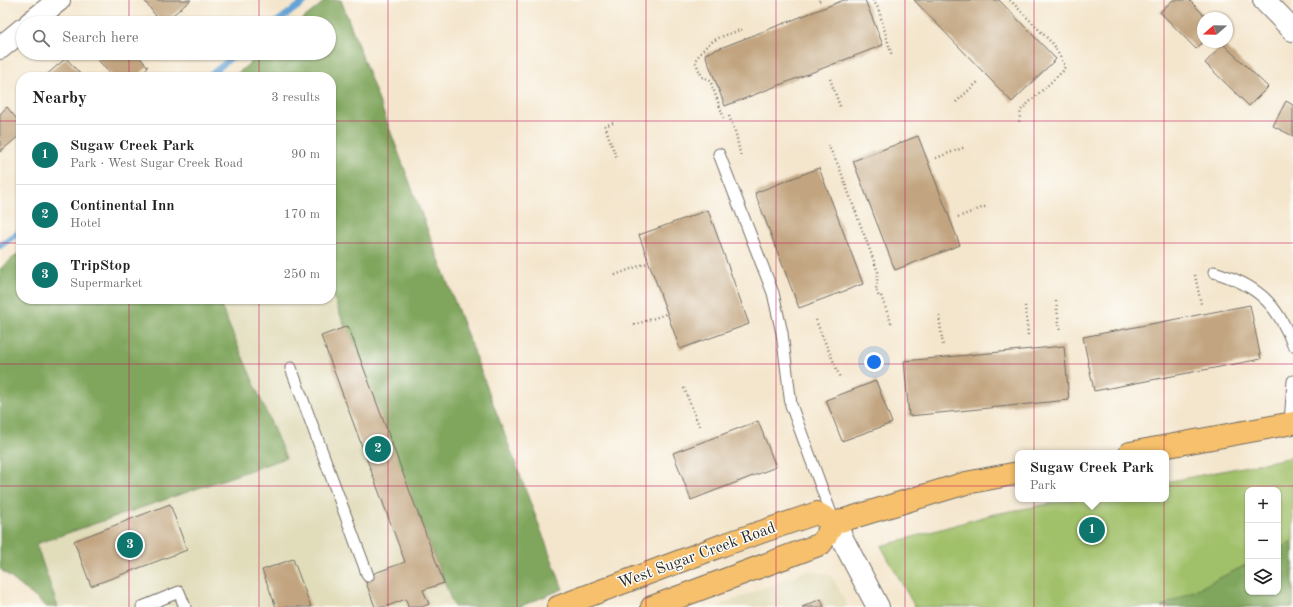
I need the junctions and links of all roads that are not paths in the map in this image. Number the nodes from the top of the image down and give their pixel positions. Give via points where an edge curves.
1 (59, 0) edge
2 (1264, 0) edge
3 (39, 16) edge
4 (1293, 30) edge
5 (16, 35) edge
6 (0, 48) edge
7 (719, 154) dead end
8 (1214, 272) dead end
9 (1293, 344) edge
10 (291, 368) dead end
11 (1293, 381) edge
12 (1291, 424) edge
13 (1147, 450) edge
14 (1015, 474) edge
15 (834, 523) junction
16 (368, 576) dead end
17 (142, 607) edge
18 (185, 607) edge
19 (558, 607) edge
20 (652, 607) edge
21 (878, 607) edge

1 - 3 street
2 - 4 street
5 - 6 street
7 - 15 lane via 773,292 782,333 791,405
8 - 9 lane via 1243,283 1275,308
10 - 16 lane
11 - 12 lane
12 - 13 main road
14 - 15 main road via 966,483
15 - 19 main road, West Sugar Creek Road via 817,513
15 - 20 main road, West Sugar Creek Road via 821,544
15 - 21 street
17 - 18 lane via 179,592

